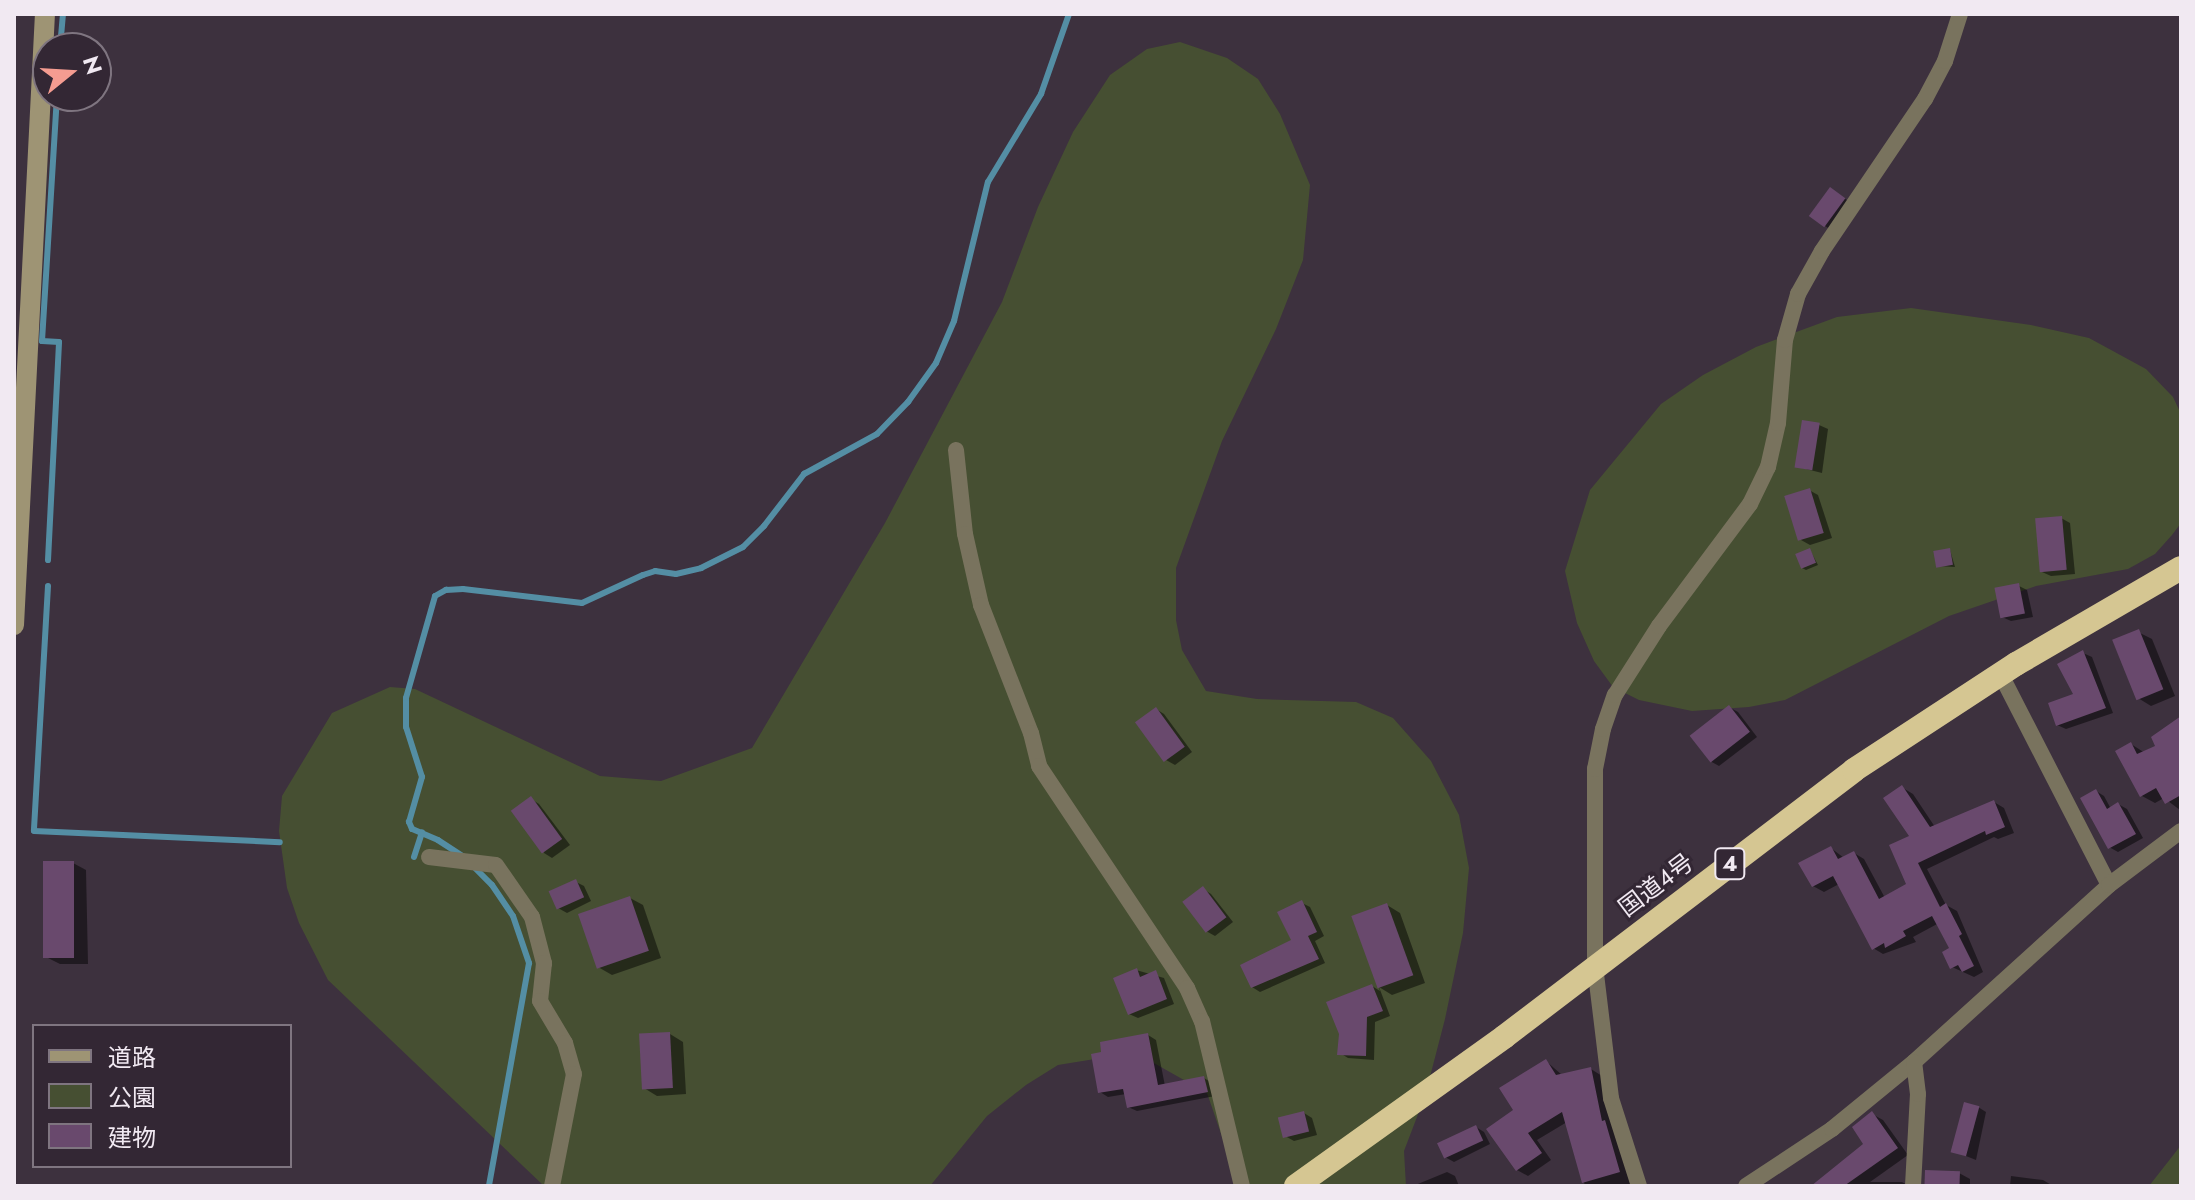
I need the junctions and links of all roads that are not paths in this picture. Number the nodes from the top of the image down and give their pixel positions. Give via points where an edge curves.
1 (45, 14) edge
2 (1960, 14) edge
3 (956, 450) dead end
4 (2181, 568) edge
5 (14, 625) edge
6 (2001, 675) junction
7 (2181, 831) edge
8 (429, 857) dead end
9 (2109, 885) junction
10 (1595, 966) junction
11 (1914, 1062) junction
12 (552, 1186) edge
13 (1242, 1186) edge
14 (1296, 1186) edge
15 (1639, 1186) edge
16 (1746, 1186) edge
17 (1913, 1186) edge

1 - 5 main road
2 - 10 street via 1945,61 1925,99 1798,294 1785,340 1778,423 1768,467 1750,504 1615,695 1595,769
3 - 13 street via 965,534 981,605 1039,766 1187,988 1202,1021
4 - 6 highway, 国道4号 / 4
6 - 9 street
6 - 10 highway, 国道4号 / 4 via 1854,770
7 - 9 street
8 - 12 street via 496,865 532,917 544,963 540,1001 565,1043 574,1074
9 - 11 street
10 - 14 highway, 国道4号 / 4
10 - 15 street via 1611,1098
11 - 16 street via 1832,1129
11 - 17 street via 1918,1094

